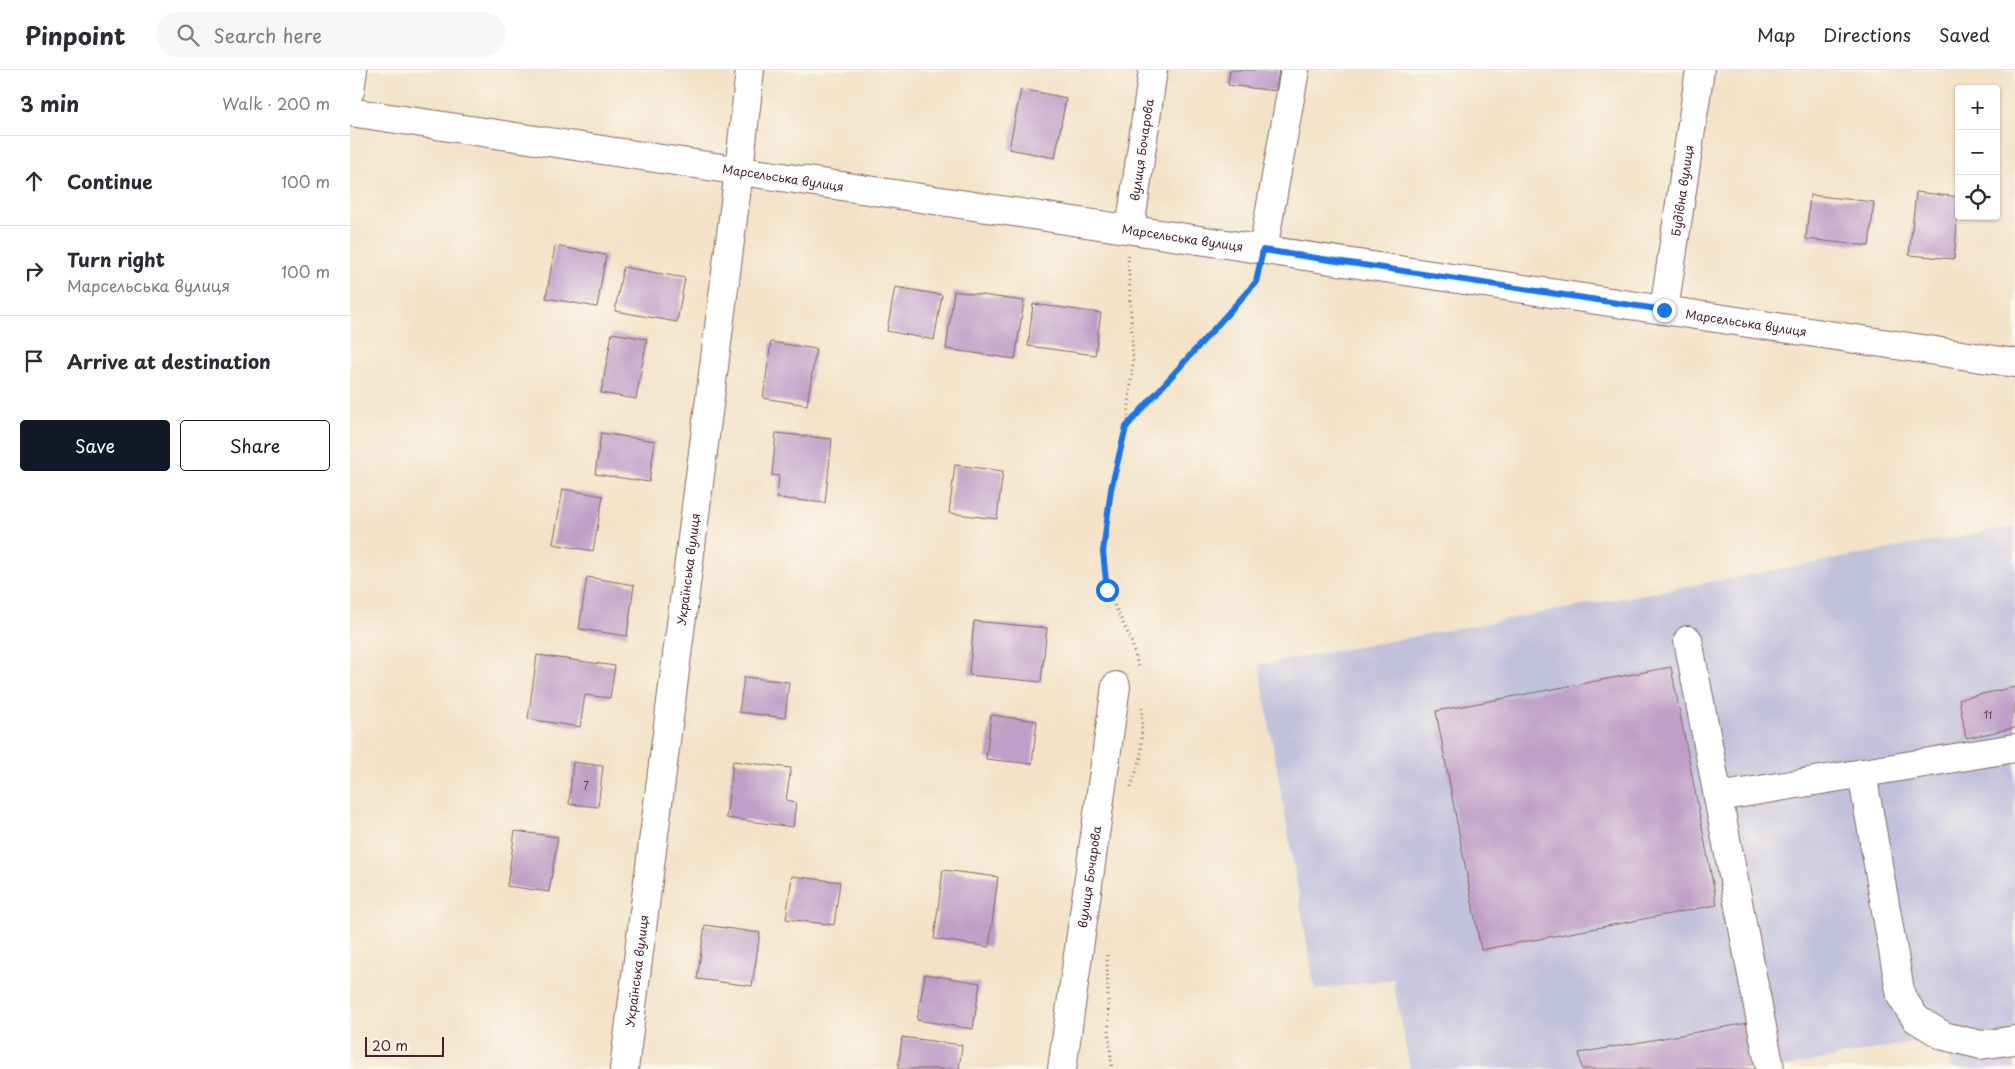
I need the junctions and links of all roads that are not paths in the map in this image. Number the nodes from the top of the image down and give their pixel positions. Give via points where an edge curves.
1 (353, 70) edge
2 (750, 70) edge
3 (1154, 70) edge
4 (1295, 70) edge
5 (1700, 70) edge
6 (350, 92) edge
7 (350, 112) edge
8 (739, 171) junction
9 (1130, 229) junction
10 (1263, 250) junction
11 (1664, 310) junction
12 (2015, 363) edge
13 (1688, 640) dead end
14 (1116, 686) dead end
15 (2015, 748) edge
16 (1862, 773) junction
17 (1718, 797) junction
18 (2015, 1040) edge
19 (624, 1069) edge
20 (1062, 1069) edge
21 (1770, 1069) edge

1 - 6 street
2 - 8 street, Українська вулиця
3 - 9 street, вулиця Бочарова
4 - 10 street
5 - 11 street, Будівна вулиця
7 - 8 street, Марсельська вулиця
8 - 9 street, Марсельська вулиця
8 - 19 street, Українська вулиця
9 - 10 street, Марсельська вулиця
10 - 11 street, Марсельська вулиця
11 - 12 street, Марсельська вулиця
13 - 17 street
14 - 20 street, вулиця Бочарова
15 - 16 street
16 - 17 street
16 - 18 street via 1901,996 1916,1019 1944,1036 1981,1045
17 - 21 street

